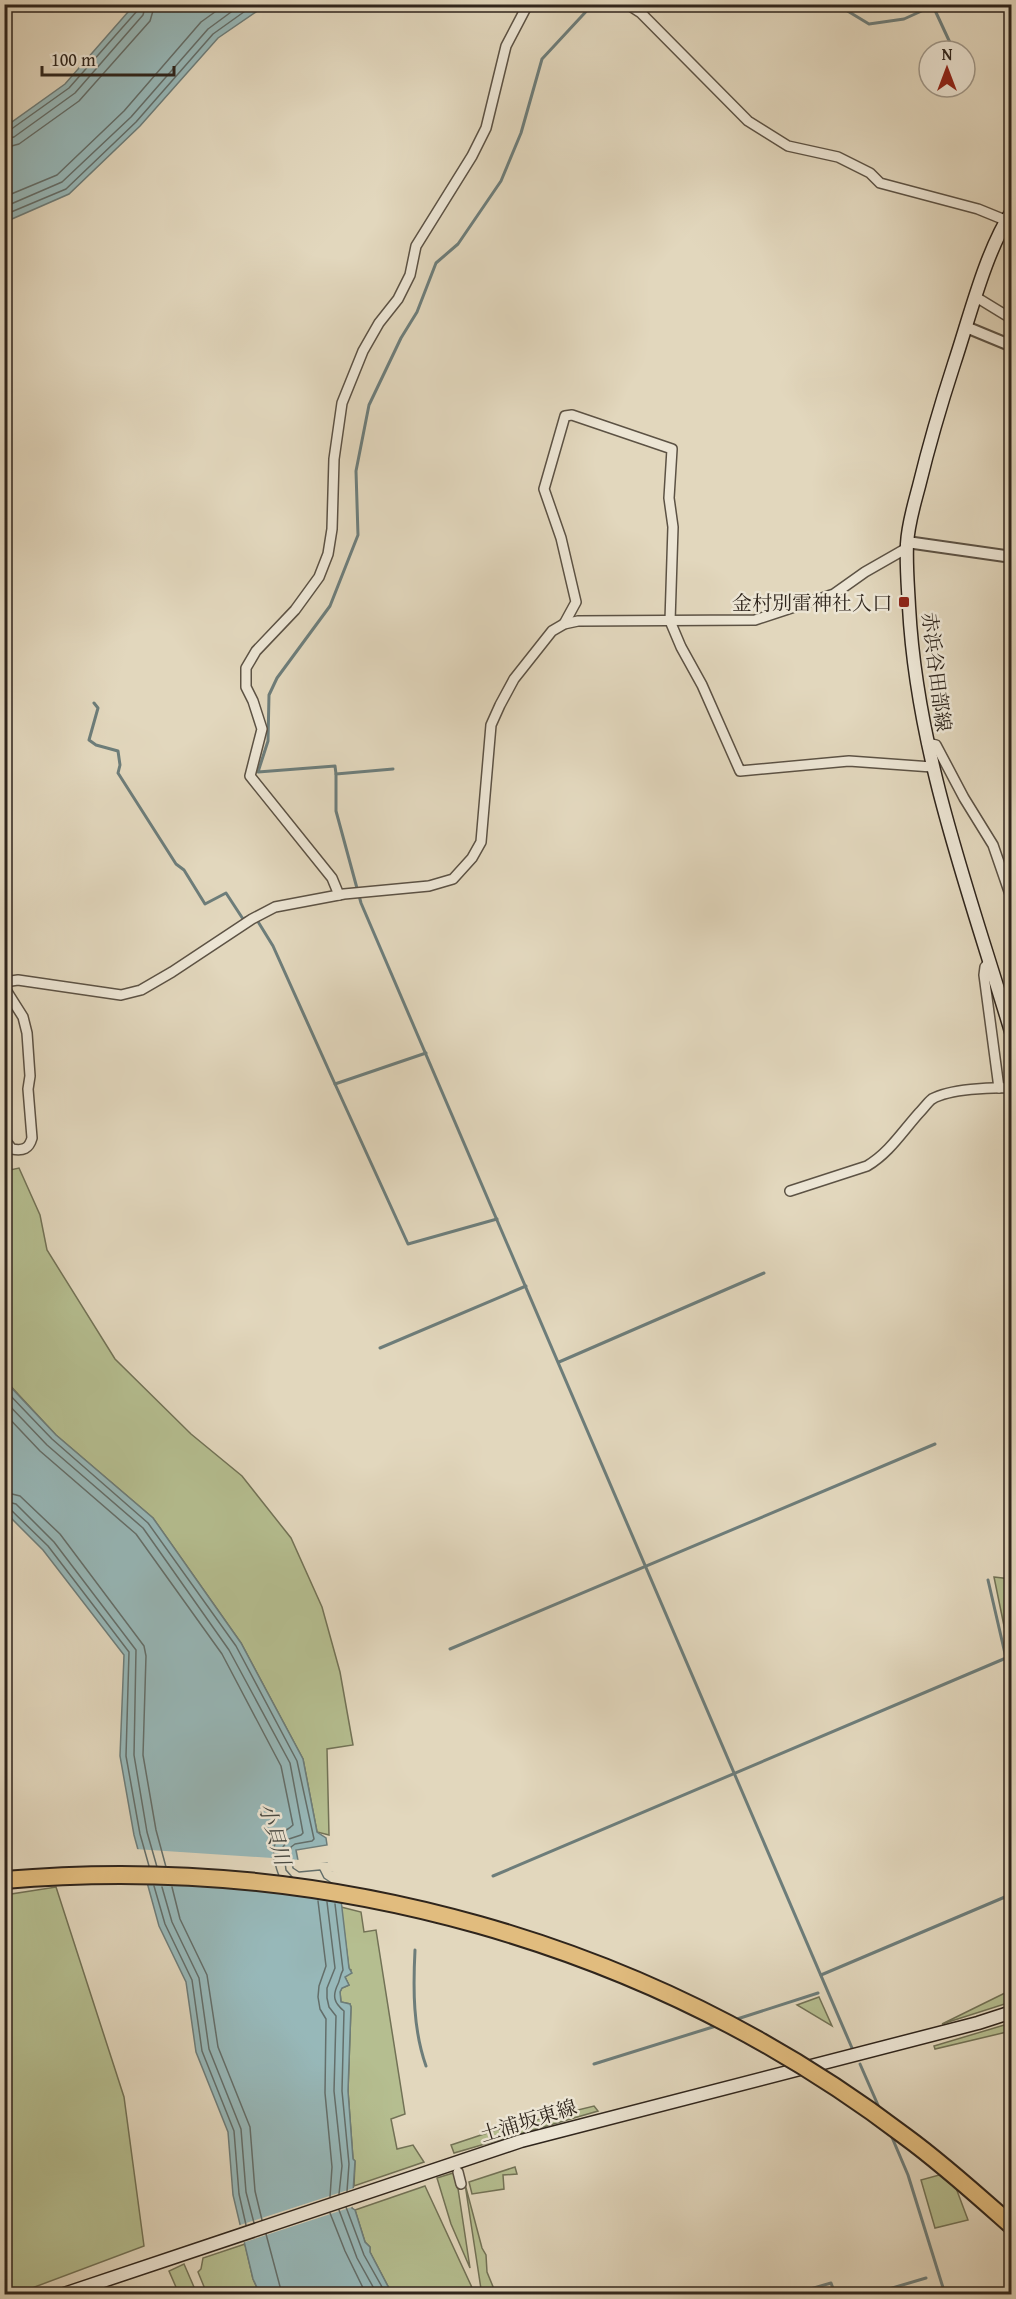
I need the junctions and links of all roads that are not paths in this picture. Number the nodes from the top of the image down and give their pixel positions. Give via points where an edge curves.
1 (528, 4) edge
2 (627, 4) edge
3 (1008, 216) edge
4 (976, 297) junction
5 (1011, 319) edge
6 (966, 327) junction
7 (1011, 346) edge
8 (907, 545) junction
9 (1011, 557) edge
10 (670, 621) junction
11 (564, 624) junction
12 (927, 743) junction
13 (932, 767) junction
14 (339, 895) junction
15 (1011, 900) edge
16 (990, 961) junction
17 (4, 985) edge
18 (1011, 1035) edge
19 (999, 1088) junction
20 (1011, 1088) edge
21 (4, 1138) edge
22 (790, 1191) dead end
23 (4, 1880) edge
24 (1011, 2012) edge
25 (458, 2172) dead end
26 (461, 2184) dead end
27 (1011, 2226) edge
28 (64, 2295) edge

1 - 14 street via 506,46 486,128 416,246 410,275 363,351 342,403 334,459 332,530 319,578 246,668 246,687 262,729 250,776 332,878
2 - 3 street via 641,13 748,121 788,146 838,158 870,173 880,183
3 - 4 main road, 赤浜谷田部線
4 - 5 street
4 - 6 main road, 赤浜谷田部線
6 - 7 street
6 - 8 main road, 赤浜谷田部線 via 926,456
8 - 9 street
8 - 10 street via 834,594 783,612 755,620
8 - 12 main road, 赤浜谷田部線 via 911,639
10 - 11 street
10 - 11 street via 672,449 572,415 566,416 544,489 561,538 576,602
10 - 13 street via 740,771 849,761
11 - 14 street via 552,631 514,679 491,725 481,842 472,858 453,879 429,886
12 - 13 main road, 赤浜谷田部線
12 - 15 street via 936,745 993,845
13 - 16 main road, 赤浜谷田部線
14 - 17 street via 275,908 131,994 18,980
16 - 18 main road, 赤浜谷田部線
16 - 19 street via 984,975
17 - 21 street via 27,1033 32,1138 20,1150 12,1149
19 - 20 street
19 - 22 street via 932,1099 876,1161
23 - 27 highway, bridge via 160,1874 288,1885 426,1910 557,1949 676,1998 795,2062 906,2136
24 - 28 main road, 土浦坂東線 via 978,2024 558,2130
25 - 26 street

